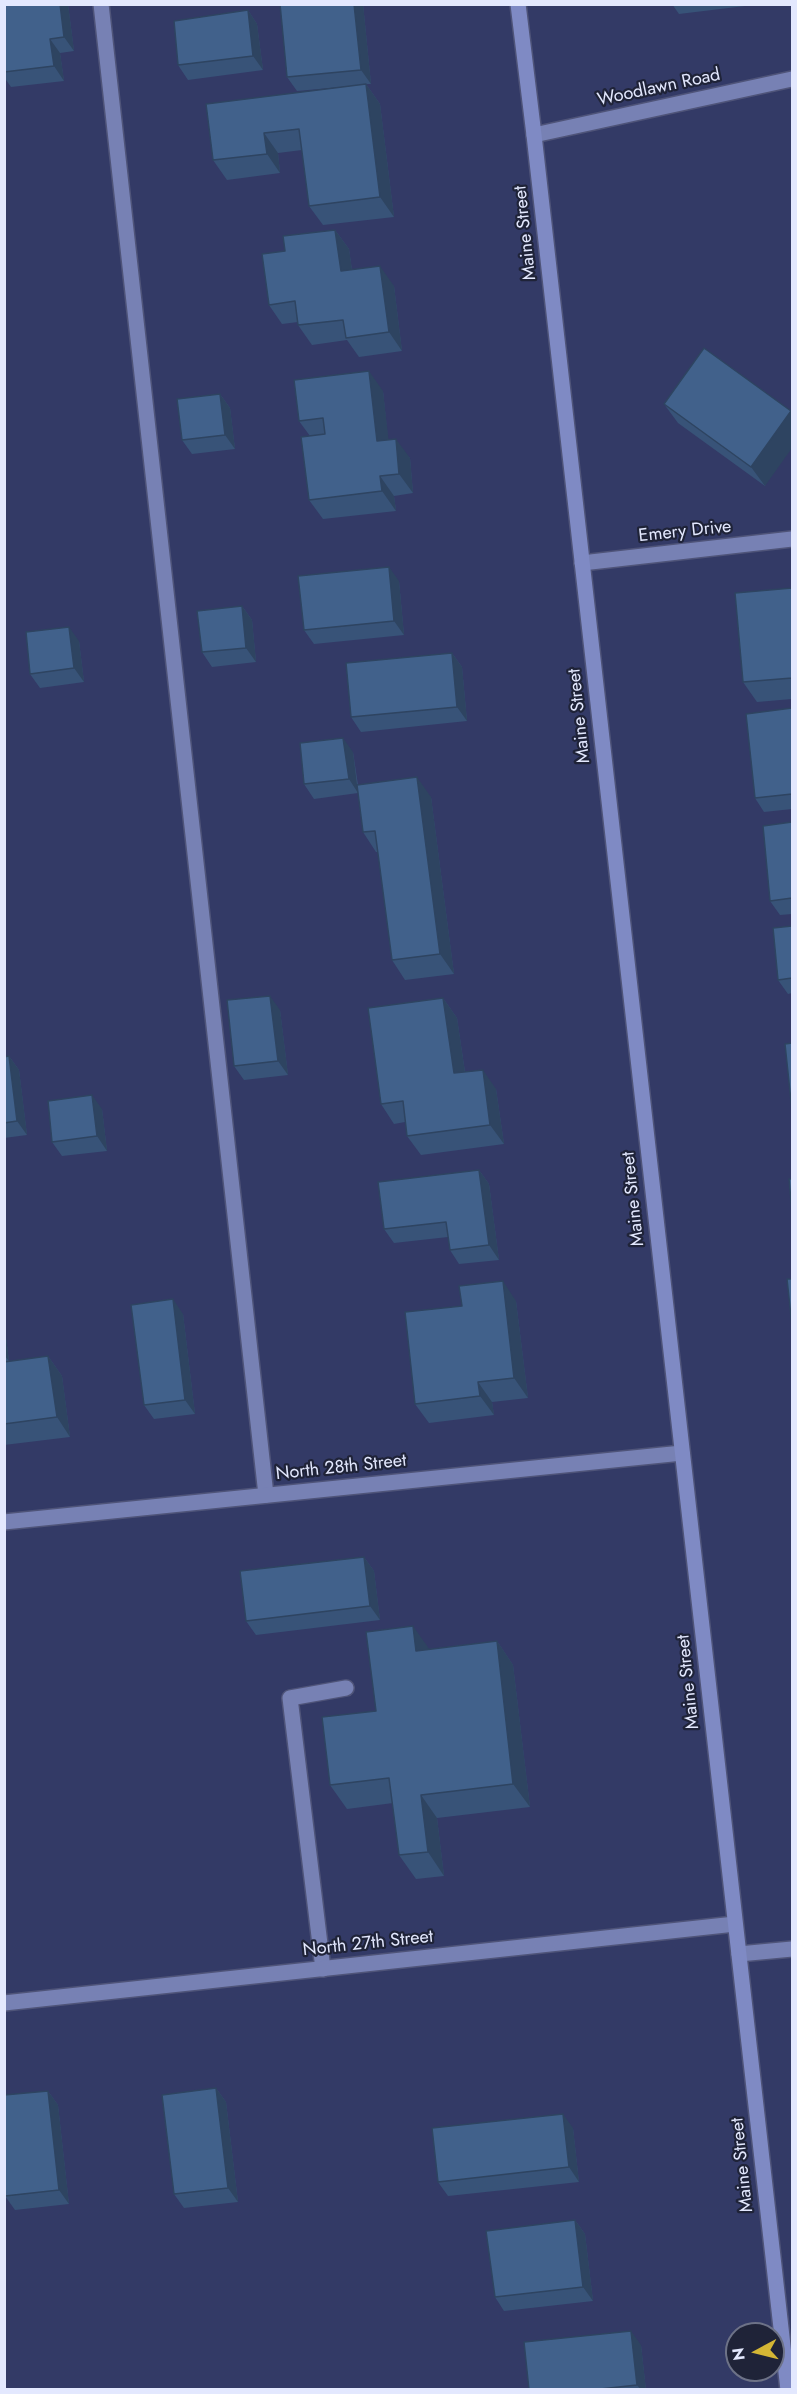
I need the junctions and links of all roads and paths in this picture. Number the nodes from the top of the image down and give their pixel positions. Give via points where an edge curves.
1 (100, 4) edge
2 (518, 4) edge
3 (792, 79) edge
4 (534, 135) junction
5 (792, 539) edge
6 (582, 563) junction
7 (682, 1453) junction
8 (266, 1495) junction
9 (4, 1522) edge
10 (346, 1688) dead end
11 (735, 1924) junction
12 (792, 1948) edge
13 (739, 1954) junction
14 (323, 1968) junction
15 (4, 2003) edge
16 (788, 2390) edge

1 - 8 street
2 - 4 street, Maine Street
3 - 4 street, Woodlawn Road
4 - 6 street, Maine Street
5 - 6 street, Emery Drive
6 - 7 street, Maine Street
7 - 8 street, North 28th Street
7 - 11 street, Maine Street
8 - 9 street, North 28th Street
10 - 14 street via 290,1698
11 - 13 street, Maine Street
11 - 14 street, North 27th Street
12 - 13 street
13 - 16 street, Maine Street
14 - 15 street, North 27th Street

